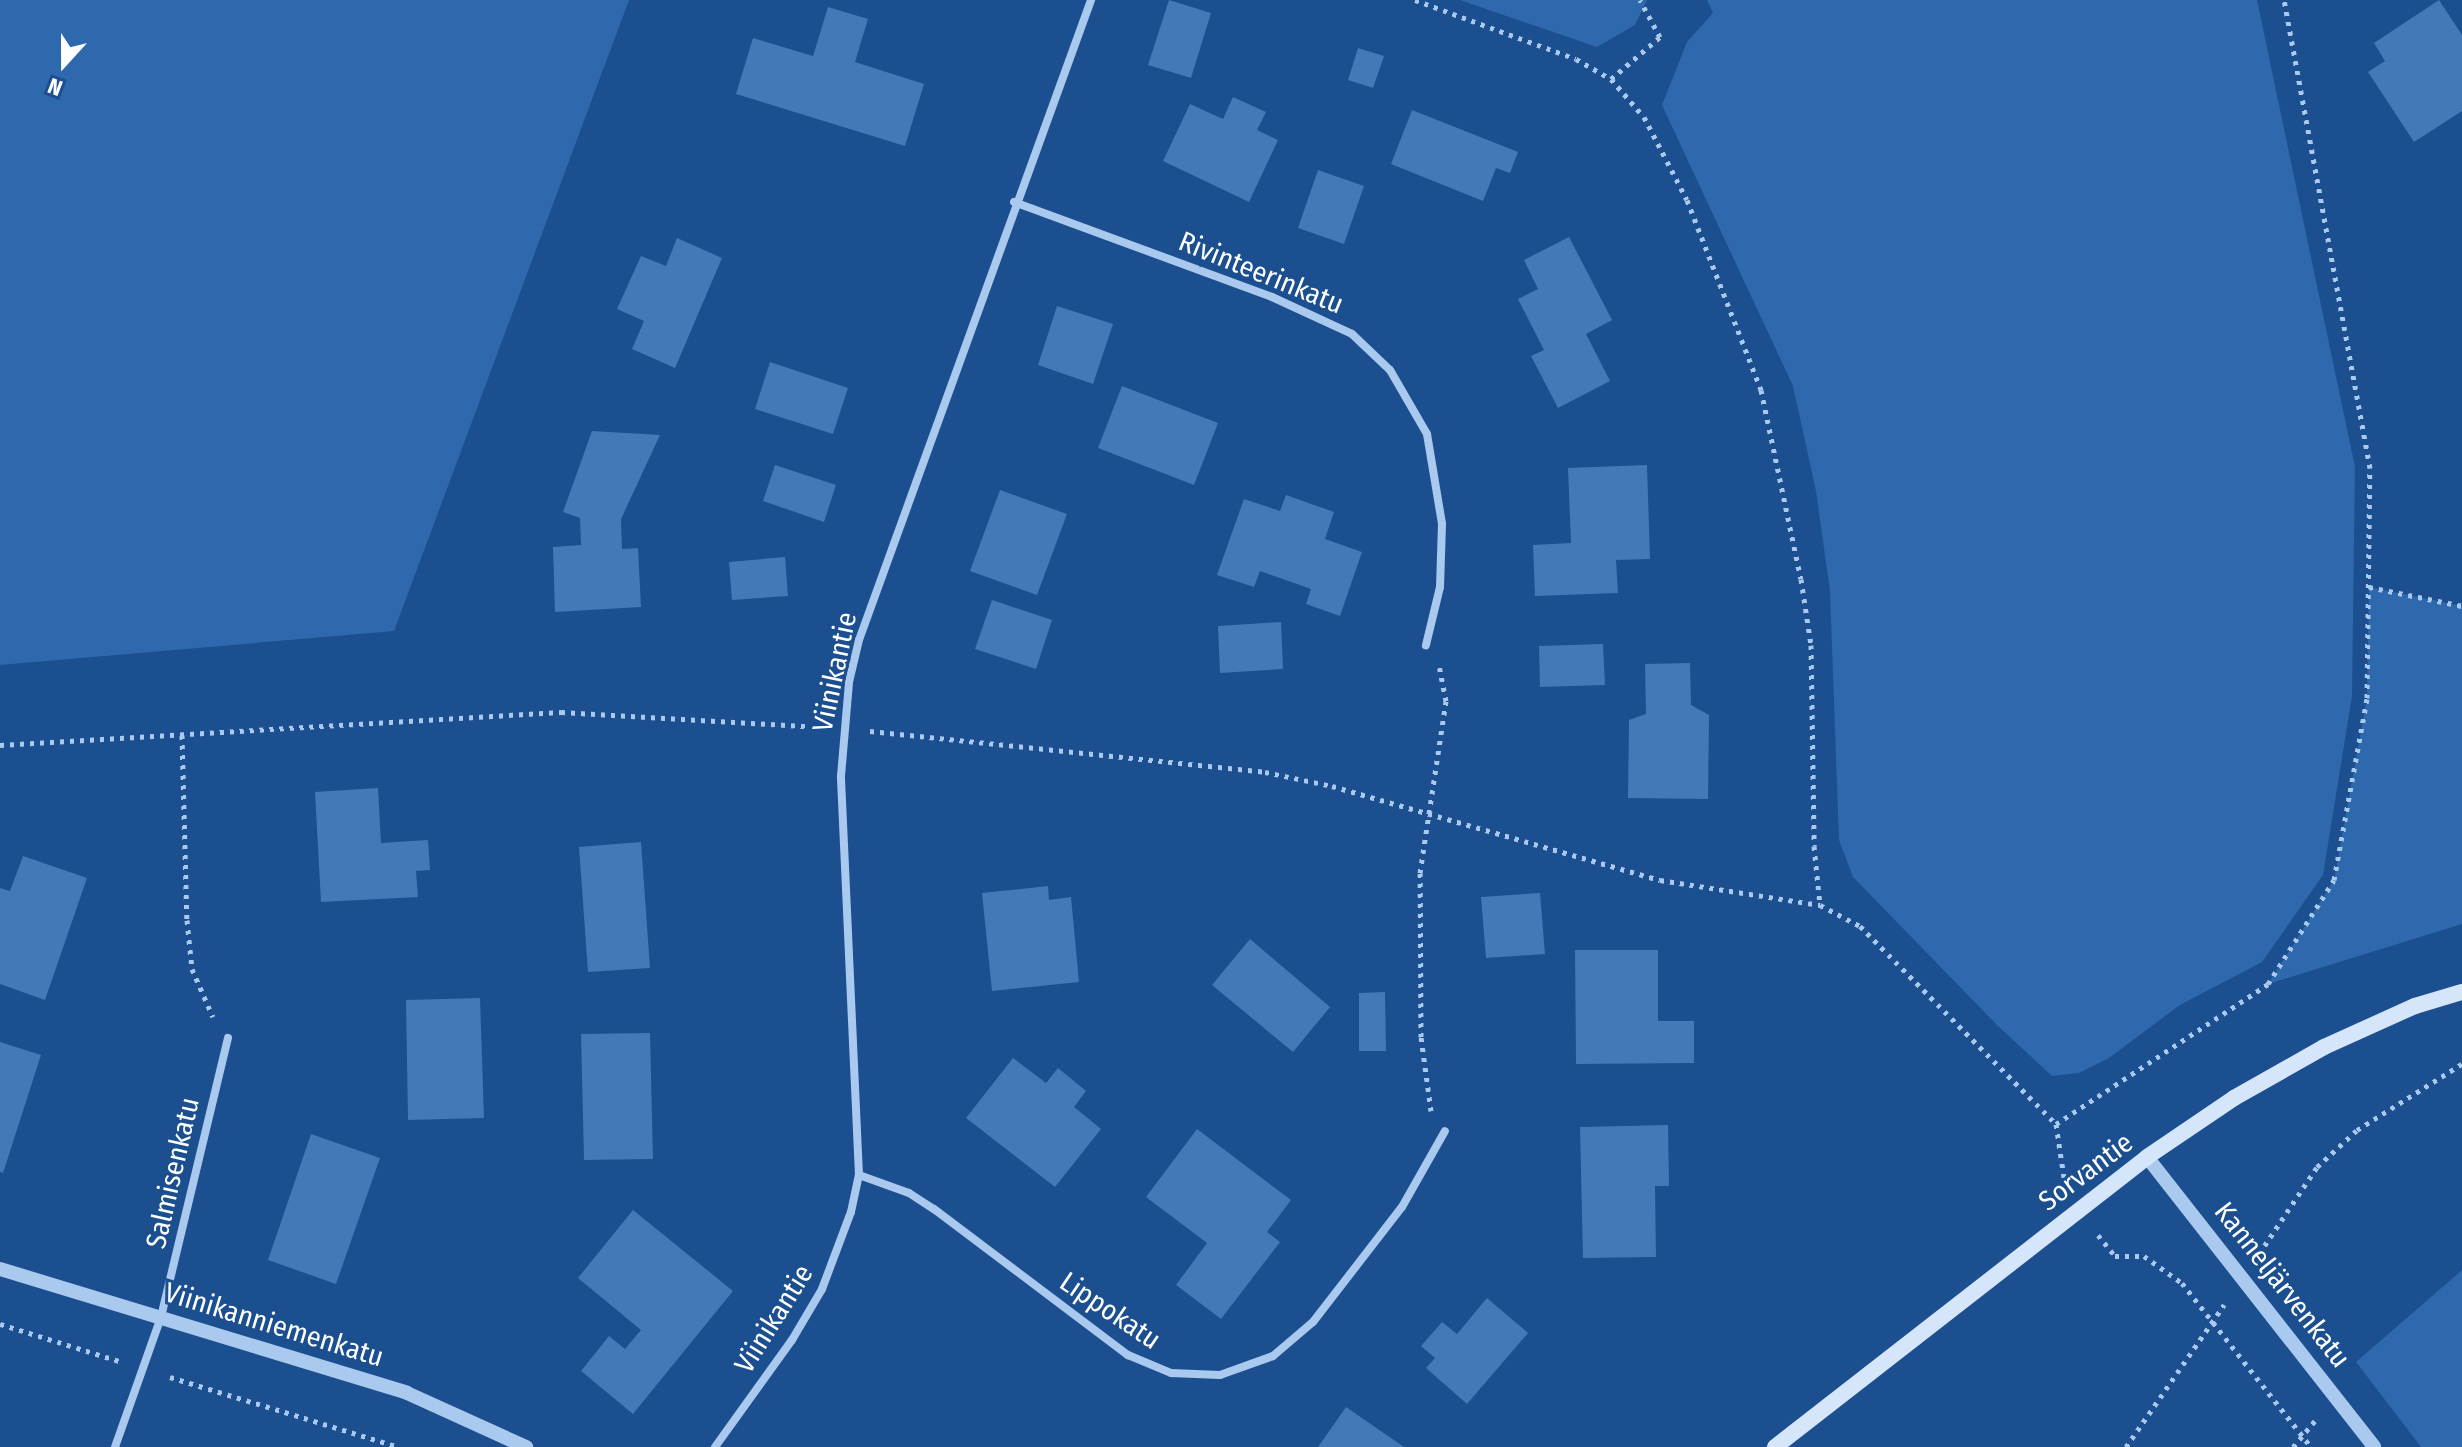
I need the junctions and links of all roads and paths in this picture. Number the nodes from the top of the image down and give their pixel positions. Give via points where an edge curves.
1 (1091, 0) edge
2 (1415, 0) edge
3 (1640, 0) edge
4 (2284, 0) edge
5 (1611, 79) junction
6 (1014, 202) junction
7 (2369, 587) junction
8 (2462, 606) edge
9 (1426, 645) joint
10 (842, 728) junction
11 (182, 735) junction
12 (0, 745) edge
13 (1432, 814) junction
14 (1820, 905) junction
15 (2462, 992) edge
16 (228, 1038) joint
17 (2462, 1064) edge
18 (2056, 1124) junction
19 (1445, 1131) joint
20 (2147, 1157) junction
21 (859, 1175) junction
22 (2078, 1210) junction
23 (0, 1269) edge
24 (2244, 1276) junction
25 (161, 1317) junction
26 (2213, 1321) junction
27 (0, 1324) edge
28 (144, 1369) junction
29 (115, 1447) edge
30 (399, 1447) edge
31 (526, 1447) edge
32 (715, 1447) edge
33 (1775, 1447) edge
34 (2126, 1447) edge
35 (2311, 1447) edge
36 (2374, 1447) edge

1 - 6 street, Viinikantie
2 - 5 path via 1576,59
3 - 5 path via 1660,37
4 - 7 path via 2370,468
5 - 14 path via 1644,117 1687,200 1761,390 1811,645
6 - 9 street, Rivinteerinkatu via 1272,297 1352,334 1390,370 1427,434 1442,524 1440,587
6 - 10 street, Viinikantie via 859,640
7 - 8 path
7 - 18 path via 2367,698 2334,880 2268,984
9 - 13 path via 1443,672 1446,701
10 - 11 path via 561,712
10 - 13 path via 1265,772
10 - 21 street, Viinikantie
11 - 12 path
11 - 16 path via 192,969 202,1000
13 - 14 path via 1660,880
13 - 19 path via 1420,873 1421,1037 1425,1090 1432,1114
14 - 18 path via 1860,926
15 - 20 main road, Sorvantie via 2415,1006 2324,1047 2234,1098
16 - 25 street, Salmisenkatu
17 - 24 path via 2357,1130 2317,1167
18 - 22 path via 2059,1173
19 - 21 street, Lippokatu via 1402,1207 1313,1322 1273,1356 1220,1375 1171,1373 1128,1355 934,1209 909,1193
20 - 22 main road, Sorvantie
20 - 24 street, Kanneljärvenkatu
21 - 32 street, Viinikantie via 841,1247 822,1289
22 - 26 path via 2115,1256 2144,1256 2163,1265
22 - 33 main road, Sorvantie
23 - 25 street, Viinikanniemenkatu
24 - 26 path
24 - 36 street, Kanneljärvenkatu
25 - 28 street, Salmisenkatu
25 - 31 street, Viinikanniemenkatu via 407,1393
26 - 34 path
26 - 35 path
27 - 28 path
28 - 29 street, Salmisenkatu
28 - 30 path

